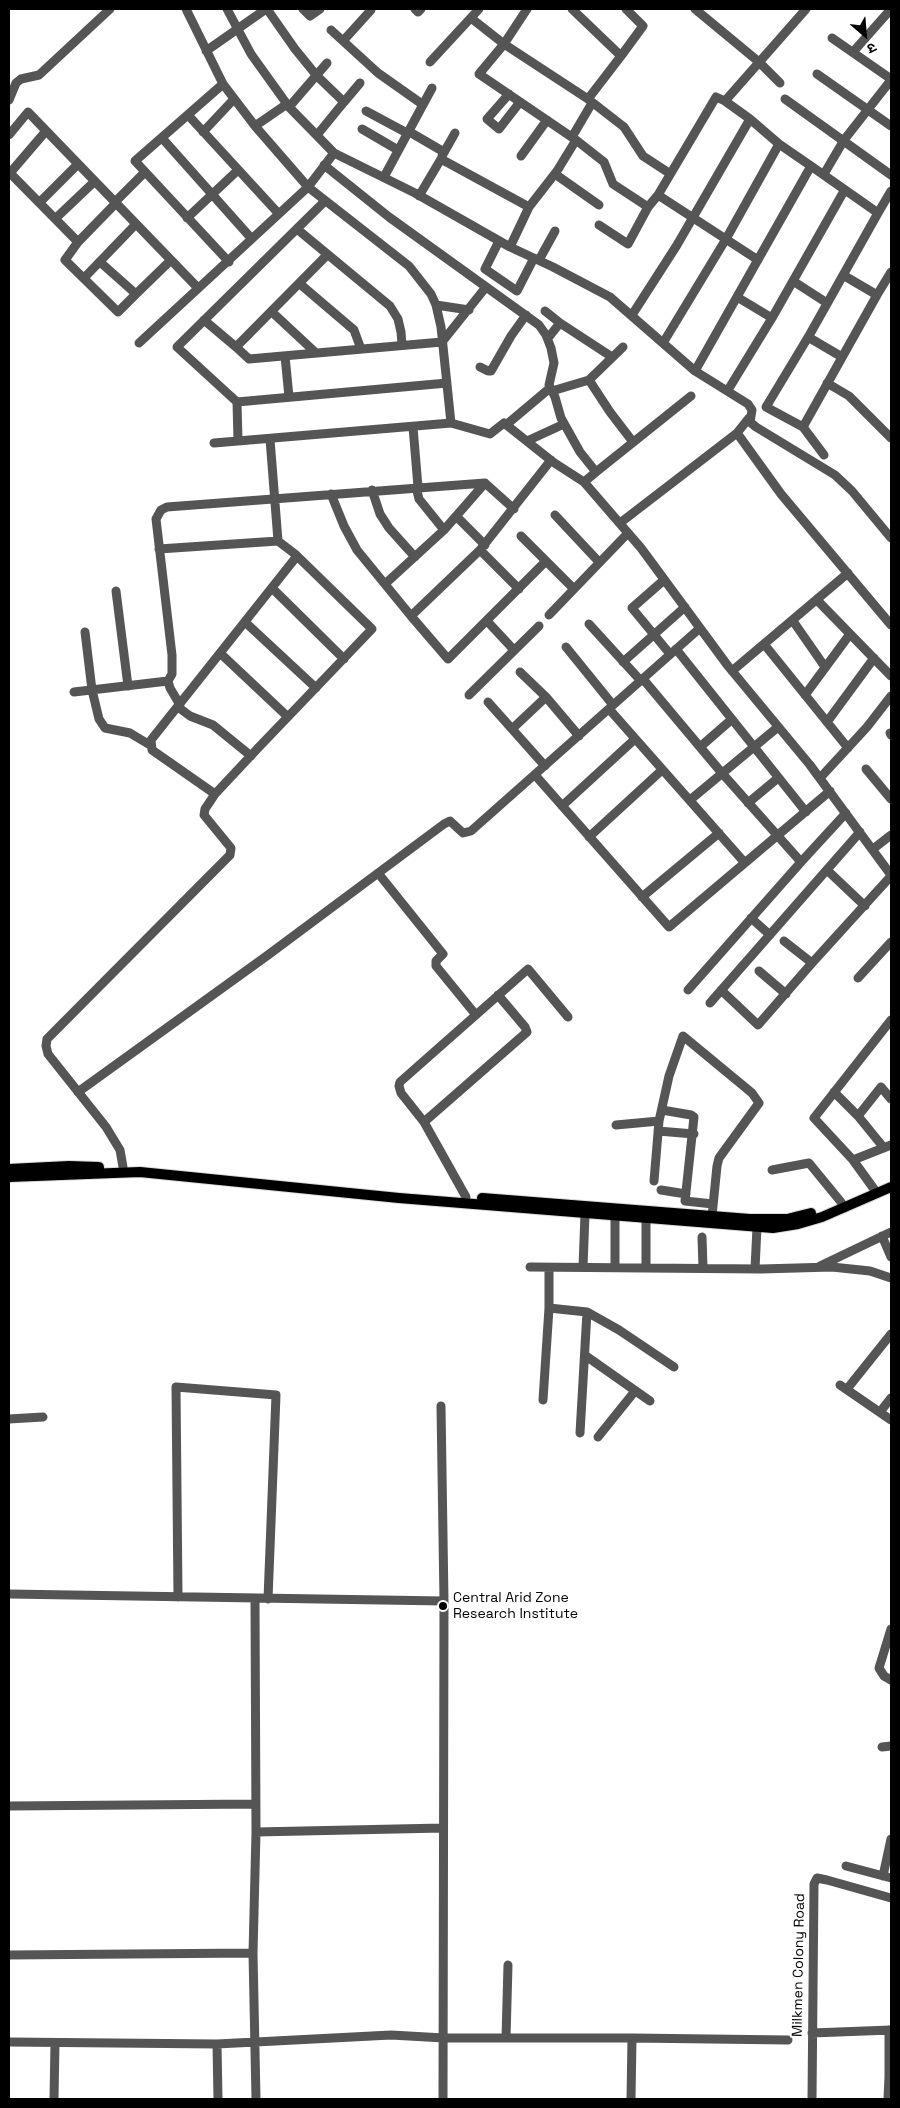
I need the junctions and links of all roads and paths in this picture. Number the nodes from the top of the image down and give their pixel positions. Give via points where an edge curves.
1 (110, 9) edge
2 (186, 9) edge
3 (227, 9) edge
4 (267, 9) edge
5 (303, 9) edge
6 (320, 9) edge
7 (415, 9) edge
8 (421, 9) edge
9 (479, 9) edge
10 (527, 9) edge
11 (572, 9) edge
12 (626, 9) edge
13 (695, 9) edge
14 (806, 9) edge
15 (891, 9) edge
16 (371, 10) dead end
17 (707, 12) edge
18 (471, 18) junction
19 (237, 30) junction
20 (331, 30) dead end
21 (832, 38) dead end
22 (343, 41) junction
23 (504, 44) junction
24 (206, 51) junction
25 (853, 52) junction
26 (621, 56) junction
27 (430, 62) dead end
28 (758, 62) junction
29 (327, 63) dead end
30 (817, 74) dead end
31 (890, 75) edge
32 (317, 76) junction
33 (360, 83) dead end
34 (780, 83) dead end
35 (223, 84) junction
36 (432, 88) dead end
37 (509, 94) junction
38 (234, 99) junction
39 (785, 99) dead end
40 (9, 100) edge
41 (725, 100) junction
42 (590, 101) junction
43 (344, 102) junction
44 (520, 102) junction
45 (422, 104) junction
46 (288, 106) junction
47 (869, 110) junction
48 (366, 111) dead end
49 (188, 115) junction
50 (750, 119) junction
51 (547, 120) junction
52 (255, 126) junction
53 (891, 126) edge
54 (362, 128) dead end
55 (46, 131) junction
56 (203, 132) junction
57 (408, 132) junction
58 (455, 133) dead end
59 (9, 135) edge
60 (317, 135) junction
61 (162, 138) junction
62 (574, 138) junction
63 (844, 140) junction
64 (779, 144) junction
65 (398, 150) junction
66 (334, 153) junction
67 (443, 156) junction
68 (521, 156) dead end
69 (78, 164) junction
70 (324, 165) junction
71 (811, 166) junction
72 (238, 170) junction
73 (145, 172) junction
74 (9, 173) edge
75 (669, 173) junction
76 (555, 174) junction
77 (824, 174) junction
78 (891, 175) edge
79 (384, 177) junction
80 (95, 181) junction
81 (308, 187) junction
82 (844, 190) junction
83 (891, 191) edge
84 (213, 195) junction
85 (658, 195) junction
86 (419, 196) junction
87 (325, 201) junction
88 (40, 202) junction
89 (116, 202) junction
90 (599, 205) dead end
91 (529, 207) junction
92 (648, 207) junction
93 (278, 213) junction
94 (878, 213) junction
95 (693, 217) junction
96 (56, 218) junction
97 (187, 218) junction
98 (136, 224) junction
99 (598, 225) dead end
100 (297, 229) junction
101 (555, 231) dead end
102 (251, 238) junction
103 (726, 239) junction
104 (500, 241) junction
105 (78, 242) junction
106 (510, 247) junction
107 (327, 255) junction
108 (537, 259) junction
109 (171, 260) junction
110 (758, 260) junction
111 (100, 262) junction
112 (229, 262) junction
113 (891, 272) edge
114 (843, 275) junction
115 (84, 278) junction
116 (793, 281) junction
117 (300, 284) junction
118 (486, 287) junction
119 (198, 288) junction
120 (136, 294) junction
121 (877, 295) junction
122 (737, 297) junction
123 (827, 303) junction
124 (436, 304) junction
125 (469, 310) junction
126 (545, 311) dead end
127 (272, 312) junction
128 (526, 315) junction
129 (632, 316) junction
130 (772, 318) junction
131 (204, 320) junction
132 (560, 323) junction
133 (808, 337) junction
134 (548, 338) junction
135 (442, 342) junction
136 (139, 343) dead end
137 (663, 343) junction
138 (402, 345) junction
139 (623, 346) dead end
140 (236, 347) junction
141 (361, 349) junction
142 (316, 353) junction
143 (285, 356) junction
144 (612, 357) junction
145 (842, 357) junction
146 (480, 366) dead end
147 (695, 371) junction
148 (589, 380) junction
149 (447, 383) junction
150 (827, 383) junction
151 (551, 389) junction
152 (728, 390) junction
153 (691, 396) dead end
154 (289, 397) junction
155 (237, 402) junction
156 (766, 407) junction
157 (451, 423) junction
158 (744, 423) junction
159 (564, 424) junction
160 (506, 425) junction
161 (413, 427) junction
162 (803, 427) junction
163 (891, 438) edge
164 (270, 439) junction
165 (238, 441) junction
166 (527, 441) junction
167 (634, 442) junction
168 (214, 443) dead end
169 (824, 455) dead end
170 (551, 460) junction
171 (596, 472) junction
172 (584, 482) junction
173 (485, 483) junction
174 (417, 487) junction
175 (372, 490) junction
176 (331, 494) junction
177 (274, 498) junction
178 (514, 509) junction
179 (555, 515) dead end
180 (456, 517) junction
181 (620, 523) junction
182 (444, 530) junction
183 (628, 533) junction
184 (521, 536) dead end
185 (891, 538) edge
186 (278, 541) junction
187 (482, 548) junction
188 (159, 549) junction
189 (297, 556) junction
190 (415, 558) junction
191 (546, 561) junction
192 (599, 562) junction
193 (848, 573) junction
194 (664, 580) junction
195 (385, 584) junction
196 (272, 588) junction
197 (519, 589) junction
198 (574, 589) junction
199 (116, 591) dead end
200 (817, 600) junction
201 (685, 607) junction
202 (549, 615) dead end
203 (411, 616) junction
204 (487, 621) junction
205 (793, 621) junction
206 (245, 622) junction
207 (589, 624) dead end
208 (891, 625) edge
209 (539, 626) dead end
210 (700, 628) junction
211 (85, 632) dead end
212 (850, 634) junction
213 (654, 635) junction
214 (764, 644) junction
215 (566, 647) dead end
216 (514, 650) junction
217 (673, 652) junction
218 (220, 653) junction
219 (874, 658) junction
220 (344, 659) junction
221 (623, 662) junction
222 (825, 667) junction
223 (732, 671) junction
224 (520, 672) dead end
225 (891, 676) edge
226 (642, 680) junction
227 (168, 681) junction
228 (128, 686) junction
229 (316, 688) junction
230 (92, 690) junction
231 (74, 692) dead end
232 (469, 695) dead end
233 (805, 695) junction
234 (891, 696) edge
235 (546, 698) junction
236 (488, 702) dead end
237 (179, 706) junction
238 (611, 707) junction
239 (288, 717) junction
240 (731, 720) junction
241 (827, 722) junction
242 (778, 727) junction
243 (512, 729) junction
244 (579, 736) junction
245 (635, 739) junction
246 (150, 745) junction
247 (700, 747) junction
248 (753, 747) junction
249 (848, 748) junction
250 (251, 756) junction
251 (545, 766) junction
252 (866, 769) dead end
253 (662, 770) junction
254 (722, 772) junction
255 (535, 775) junction
256 (778, 778) junction
257 (820, 778) junction
258 (830, 791) junction
259 (215, 794) junction
260 (891, 799) edge
261 (690, 800) junction
262 (748, 802) junction
263 (562, 806) junction
264 (806, 812) junction
265 (846, 813) junction
266 (860, 832) junction
267 (719, 833) junction
268 (778, 835) junction
269 (891, 835) edge
270 (589, 837) junction
271 (873, 850) junction
272 (801, 862) junction
273 (745, 863) junction
274 (827, 870) junction
275 (378, 873) junction
276 (891, 876) edge
277 (642, 897) junction
278 (865, 906) junction
279 (751, 918) junction
280 (770, 935) junction
281 (784, 941) dead end
282 (891, 942) edge
283 (812, 963) junction
284 (759, 971) dead end
285 (858, 978) dead end
286 (688, 990) dead end
287 (721, 990) junction
288 (786, 994) junction
289 (498, 995) junction
290 (710, 1003) dead end
291 (476, 1015) junction
292 (568, 1017) dead end
293 (891, 1020) edge
294 (78, 1092) junction
295 (834, 1092) junction
296 (891, 1099) edge
297 (662, 1110) junction
298 (858, 1116) junction
299 (659, 1121) junction
300 (424, 1122) junction
301 (616, 1125) dead end
302 (658, 1131) junction
303 (694, 1134) junction
304 (888, 1146) edge
305 (854, 1160) junction
306 (123, 1167) junction
307 (9, 1169) edge
308 (772, 1170) dead end
309 (9, 1177) edge
310 (654, 1181) dead end
311 (891, 1181) edge
312 (891, 1187) edge
313 (874, 1188) junction
314 (661, 1190) dead end
315 (686, 1194) junction
316 (466, 1197) junction
317 (841, 1202) junction
318 (714, 1204) junction
319 (615, 1212) junction
320 (585, 1214) junction
321 (712, 1216) junction
322 (646, 1219) junction
323 (757, 1227) junction
324 (891, 1232) edge
325 (882, 1236) junction
326 (702, 1237) dead end
327 (891, 1257) edge
328 (530, 1267) dead end
329 (583, 1267) junction
330 (615, 1267) junction
331 (646, 1267) junction
332 (818, 1267) junction
333 (549, 1268) junction
334 (703, 1268) junction
335 (756, 1269) junction
336 (891, 1278) edge
337 (549, 1308) junction
338 (587, 1312) junction
339 (891, 1334) edge
340 (586, 1356) junction
341 (674, 1367) dead end
342 (634, 1391) junction
343 (891, 1398) edge
344 (543, 1400) dead end
345 (650, 1400) dead end
346 (441, 1406) dead end
347 (880, 1412) junction
348 (43, 1417) dead end
349 (9, 1419) edge
350 (891, 1420) edge
351 (580, 1433) dead end
352 (598, 1437) dead end
353 (9, 1594) edge
354 (178, 1597) junction
355 (255, 1598) junction
356 (268, 1599) junction
357 (444, 1601) junction
358 (891, 1629) edge
359 (888, 1648) edge
360 (891, 1680) edge
361 (256, 1804) junction
362 (9, 1806) edge
363 (444, 1828) junction
364 (256, 1832) junction
365 (891, 1839) edge
366 (846, 1866) dead end
367 (887, 1877) edge
368 (891, 1898) edge
369 (253, 1952) junction
370 (9, 1954) edge
371 (508, 1965) dead end
372 (890, 2030) edge
373 (812, 2033) junction
374 (444, 2038) junction
375 (506, 2038) junction
376 (632, 2038) junction
377 (788, 2040) dead end
378 (9, 2042) edge
379 (55, 2042) junction
380 (254, 2042) junction
381 (217, 2044) junction
382 (890, 2077) edge
383 (54, 2099) edge
384 (218, 2099) edge
385 (256, 2099) edge
386 (443, 2099) edge
387 (631, 2099) edge
388 (812, 2099) edge
389 (888, 2099) edge

1 - 40 street via 39,75 16,82
2 - 24 street
3 - 19 street
4 - 19 street
4 - 32 street
5 - 6 street via 310,16
7 - 8 street via 418,12
9 - 18 street
10 - 23 street
11 - 26 street
12 - 26 street via 643,26
13 - 17 street
14 - 28 street
15 - 25 street
16 - 22 street
17 - 28 street
18 - 23 street
18 - 27 street
19 - 24 street
19 - 46 street
20 - 22 street
21 - 25 street
22 - 45 street via 378,73
23 - 37 street via 479,74
23 - 42 street
24 - 35 street
25 - 31 street
26 - 42 street
28 - 34 street
28 - 41 street
29 - 32 street
30 - 47 street
31 - 47 street
32 - 43 street
32 - 46 street
33 - 43 street
35 - 38 street
35 - 49 street
36 - 45 street
37 - 44 street
37 - 44 street via 487,119 500,128
38 - 52 street
38 - 56 street
39 - 63 street
41 - 50 street
41 - 75 street via 716,97
42 - 62 street
42 - 75 street via 624,127 642,156
43 - 60 street
44 - 51 street
45 - 57 street
46 - 52 street
46 - 60 street
47 - 53 street
47 - 63 street
48 - 57 street
49 - 56 street
49 - 61 street
50 - 64 street
50 - 95 street
51 - 62 street
51 - 68 street
52 - 81 street
54 - 65 street
55 - 59 street via 28,112
55 - 69 street
55 - 74 street
56 - 72 street
57 - 65 street
57 - 67 street
58 - 67 street
60 - 66 street
61 - 73 street via 135,161
61 - 84 street
62 - 76 street
62 - 92 street via 604,162 613,184
63 - 77 street
63 - 78 street
64 - 71 street
64 - 103 street
65 - 79 street
66 - 70 street
66 - 79 street
67 - 86 street
67 - 91 street
69 - 80 street
69 - 88 street
70 - 81 street
70 - 118 street via 389,218
71 - 77 street
71 - 110 street
72 - 84 street
72 - 93 street
73 - 89 street
73 - 97 street
74 - 88 street
75 - 85 street
76 - 90 street
76 - 91 street
77 - 82 street
79 - 86 street
80 - 89 street
80 - 96 street
81 - 87 street
81 - 93 street
82 - 94 street
82 - 116 street
83 - 94 street
84 - 97 street
84 - 102 street
85 - 92 street
85 - 95 street
86 - 104 street
87 - 100 street
87 - 124 street via 409,266
88 - 96 street
89 - 98 street
89 - 105 street
91 - 106 street
92 - 99 street via 628,244
93 - 102 street
94 - 114 street
95 - 103 street
95 - 129 street
96 - 105 street
97 - 112 street
98 - 109 street
98 - 111 street
100 - 107 street
100 - 131 street
101 - 108 street
102 - 112 street
103 - 110 street
103 - 137 street
104 - 106 street
104 - 108 street via 485,269 518,291
105 - 115 street via 65,260
106 - 108 street
107 - 117 street
107 - 138 street via 390,306 398,320
108 - 129 street via 610,297
109 - 119 street
109 - 120 street
110 - 122 street
111 - 115 street
111 - 120 street
112 - 119 street
113 - 121 street
114 - 121 street
114 - 123 street
115 - 120 street via 118,312
116 - 123 street
116 - 130 street
117 - 127 street
117 - 141 street via 354,330
118 - 125 street
118 - 128 street
119 - 136 street
121 - 145 street
122 - 130 street
122 - 147 street
123 - 133 street
124 - 125 street
124 - 135 street
125 - 135 street
126 - 132 street
127 - 140 street
127 - 142 street
128 - 134 street
128 - 146 street via 492,371
129 - 137 street
130 - 152 street
131 - 140 street
131 - 155 street via 177,347
132 - 134 street
132 - 144 street
133 - 145 street
133 - 156 street
134 - 151 street via 554,363
135 - 138 street
135 - 149 street
137 - 147 street
138 - 141 street
139 - 144 street
140 - 143 street via 249,359
141 - 142 street
142 - 143 street
143 - 154 street
144 - 148 street
145 - 150 street
147 - 152 street
148 - 151 street
148 - 167 street
149 - 154 street
149 - 157 street
150 - 162 street
150 - 163 street via 849,396
151 - 159 street
151 - 160 street
152 - 158 street via 748,404
153 - 167 street
154 - 155 street
155 - 165 street
156 - 158 street
156 - 162 street
157 - 160 street via 490,434 504,422
157 - 161 street
158 - 181 street
158 - 185 street via 835,475
158 - 193 street via 781,494
159 - 166 street
159 - 171 street
160 - 166 street
161 - 164 street
161 - 174 street
162 - 169 street
164 - 165 street
164 - 177 street
165 - 168 street
166 - 170 street
167 - 171 street
170 - 172 street
170 - 178 street
171 - 172 street
172 - 181 street
173 - 174 street
173 - 178 street
173 - 180 street
174 - 175 street
174 - 182 street via 419,499
175 - 176 street
175 - 190 street via 380,514
176 - 177 street
176 - 195 street via 350,538
177 - 186 street
177 - 188 street via 167,507 156,519
178 - 187 street
179 - 192 street
180 - 182 street
180 - 187 street
181 - 183 street
182 - 190 street
183 - 192 street
183 - 194 street
184 - 191 street
186 - 188 street
186 - 189 street
187 - 197 street
187 - 203 street
188 - 227 street via 172,655 172,674
189 - 196 street
189 - 220 street via 372,630
190 - 195 street
191 - 197 street
191 - 198 street
192 - 198 street
193 - 200 street
193 - 208 street
194 - 201 street
194 - 213 street via 632,608
195 - 203 street
196 - 206 street
196 - 220 street
197 - 204 street
198 - 202 street
199 - 228 street
200 - 205 street
200 - 212 street
201 - 210 street
201 - 213 street
203 - 204 street via 448,659
204 - 216 street
205 - 214 street
205 - 222 street
206 - 218 street
206 - 229 street
207 - 221 street
209 - 216 street
210 - 217 street
210 - 223 street
211 - 230 street
212 - 219 street
212 - 222 street
213 - 217 street
213 - 221 street
214 - 223 street
214 - 233 street
215 - 238 street
216 - 232 street
217 - 226 street
217 - 240 street
218 - 237 street
218 - 239 street
219 - 225 street
219 - 241 street
220 - 229 street
221 - 226 street
222 - 233 street
223 - 242 street
224 - 235 street
226 - 238 street
226 - 247 street
227 - 228 street
227 - 237 street
228 - 230 street
229 - 239 street
230 - 231 street
230 - 246 street via 99,719 105,728 130,733
233 - 241 street
234 - 249 street
235 - 243 street
235 - 244 street
236 - 243 street
237 - 246 street
237 - 250 street via 190,716 212,725
238 - 244 street
238 - 245 street
239 - 250 street
240 - 247 street
240 - 248 street
241 - 249 street
242 - 248 street
242 - 257 street
243 - 251 street
244 - 251 street
245 - 253 street
245 - 263 street
246 - 259 street via 152,750
247 - 254 street
248 - 254 street
248 - 256 street
249 - 257 street
250 - 259 street
251 - 255 street
252 - 260 street
253 - 261 street
253 - 270 street
254 - 261 street
254 - 262 street
255 - 263 street
255 - 275 street via 471,831 463,832 448,822
256 - 262 street
256 - 264 street
257 - 258 street
258 - 264 street
258 - 265 street
259 - 294 street via 204,815 230,845 231,854 47,1039 48,1054
261 - 267 street
262 - 268 street
263 - 270 street
264 - 268 street
265 - 266 street
265 - 272 street
266 - 271 street
266 - 274 street
267 - 273 street
267 - 277 street
268 - 272 street
268 - 273 street
269 - 271 street
270 - 277 street
271 - 276 street
272 - 279 street
273 - 277 street via 669,927
274 - 278 street
274 - 280 street
275 - 291 street via 443,954 436,961 436,966
275 - 294 street
276 - 278 street
278 - 283 street
279 - 280 street
279 - 286 street
280 - 287 street
281 - 283 street
282 - 285 street
283 - 288 street
284 - 288 street
287 - 288 street via 758,1025
287 - 290 street
289 - 291 street
289 - 292 street via 528,969
289 - 300 street via 527,1032
291 - 300 street via 400,1082 401,1092
293 - 295 street
294 - 306 street via 120,1150
295 - 298 street
295 - 305 street via 814,1118
296 - 298 street via 881,1087
297 - 299 street
297 - 303 street via 692,1116 695,1119
297 - 318 street via 669,1076 683,1036 752,1093 759,1103 720,1158
298 - 304 street
299 - 301 street
299 - 302 street
300 - 316 street
302 - 303 street
302 - 310 street
303 - 315 street
304 - 305 street
305 - 313 street
306 - 307 main road
306 - 316 main road
308 - 317 street via 809,1163
309 - 320 main road via 140,1172
311 - 313 main road
312 - 323 main road via 798,1224
313 - 317 main road
314 - 315 street
315 - 318 street via 685,1201
316 - 319 main road
317 - 321 main road via 786,1219
318 - 321 street
319 - 320 main road
319 - 321 main road
319 - 322 main road
319 - 330 street
320 - 329 street
322 - 323 main road
322 - 331 street
323 - 335 street
324 - 325 street
325 - 327 street
325 - 332 street
326 - 334 street
328 - 333 street
329 - 330 street
329 - 333 street
330 - 331 street
331 - 334 street
332 - 335 street
332 - 336 street via 856,1269
333 - 337 street
334 - 335 street
337 - 338 street
337 - 344 street
338 - 340 street
338 - 341 street
339 - 347 street via 844,1387
340 - 342 street
340 - 351 street
342 - 345 street
342 - 352 street
343 - 347 street
346 - 357 street
347 - 350 street
348 - 349 street
353 - 354 street
354 - 355 street
354 - 356 street via 176,1387 276,1395
355 - 356 street
355 - 361 street
356 - 357 street
357 - 363 street
358 - 359 street
359 - 360 street via 879,1668
361 - 362 street
361 - 364 street
363 - 364 street
363 - 374 street
364 - 369 street
365 - 367 street
366 - 367 street
368 - 373 street, Milkmen Colony Road via 817,1878 814,1884
369 - 370 street
369 - 380 street
371 - 375 street
372 - 373 street
372 - 382 street
373 - 388 street, Milkmen Colony Road
374 - 375 street
374 - 380 street via 391,2035
374 - 386 street
375 - 376 street
376 - 377 street
376 - 387 street
378 - 379 street
379 - 381 street
379 - 383 street
380 - 381 street
380 - 385 street
381 - 384 street
382 - 389 street

